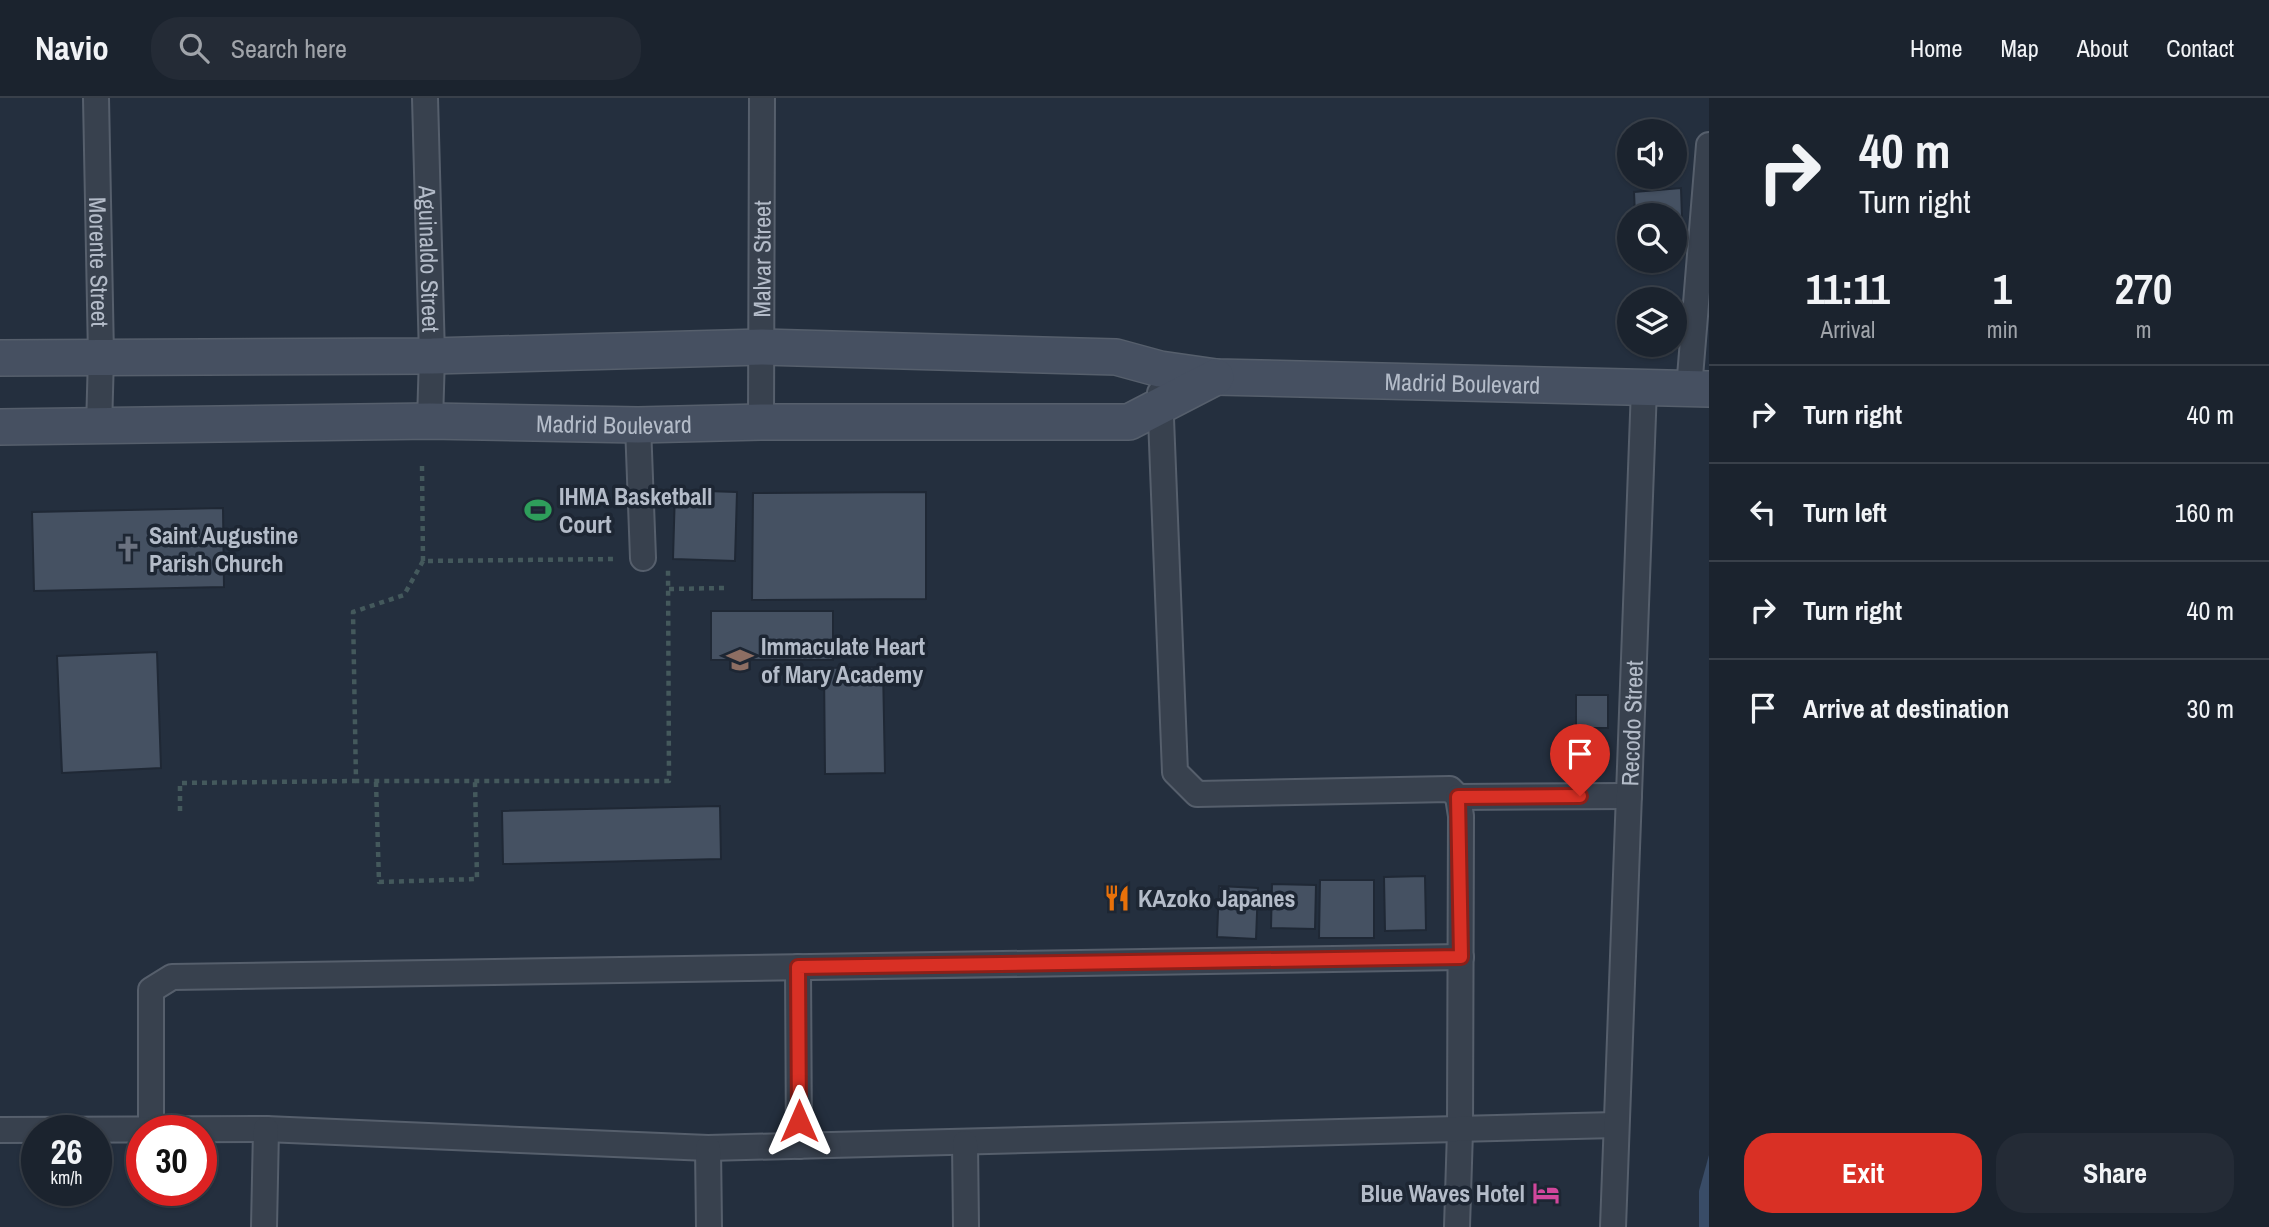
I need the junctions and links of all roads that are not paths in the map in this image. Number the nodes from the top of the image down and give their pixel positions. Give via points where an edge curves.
1 (96, 98) edge
2 (425, 98) edge
3 (762, 98) edge
4 (1709, 145) edge
5 (762, 347) junction
6 (101, 356) junction
7 (432, 356) junction
8 (0, 358) edge
9 (1160, 369) junction
10 (1216, 377) junction
11 (1644, 388) junction
12 (1699, 389) edge
13 (1160, 407) junction
14 (430, 421) junction
15 (761, 422) junction
16 (638, 425) junction
17 (0, 427) edge
18 (99, 428) junction
19 (643, 558) road end
20 (1629, 796) junction
21 (1458, 797) junction
22 (1461, 957) junction
23 (798, 967) junction
24 (150, 1115) edge
25 (1616, 1125) junction
26 (126, 1128) edge
27 (0, 1129) edge
28 (217, 1129) edge
29 (266, 1129) junction
30 (1461, 1131) junction
31 (965, 1143) junction
32 (799, 1146) junction
33 (708, 1149) junction
34 (264, 1227) edge
35 (709, 1227) edge
36 (966, 1227) edge
37 (1457, 1227) edge
38 (1613, 1227) edge

1 - 6 street, Morente Street
2 - 7 street, Aguinaldo Street
3 - 5 street, Malvar Street
4 - 12 street
5 - 7 street, Madrid Boulevard
5 - 9 street, Madrid Boulevard via 1116,357
5 - 15 street, Malvar Street
6 - 7 street, Madrid Boulevard
6 - 8 street, Madrid Boulevard
6 - 18 street, Morente Street
7 - 14 street, Aguinaldo Street
9 - 10 street, Madrid Boulevard
9 - 13 street
10 - 11 street, Madrid Boulevard
10 - 13 street, Madrid Boulevard
11 - 12 street, Madrid Boulevard
11 - 20 street, Recodo Street
13 - 15 street, Madrid Boulevard via 1129,422
13 - 21 street via 1175,772 1197,794 1450,789
14 - 16 street, Madrid Boulevard
14 - 18 street, Madrid Boulevard
15 - 16 street, Madrid Boulevard
16 - 19 street
17 - 18 street, Madrid Boulevard
20 - 21 street
20 - 25 street, Recodo Street
21 - 22 street
22 - 23 street
22 - 30 street
23 - 24 street via 172,977 151,990
23 - 32 street
25 - 30 street
25 - 38 street, Recodo Street
26 - 27 street
28 - 29 street
29 - 33 street
29 - 34 street
30 - 31 street
30 - 37 street
31 - 32 street
31 - 36 street
32 - 33 street
33 - 35 street

